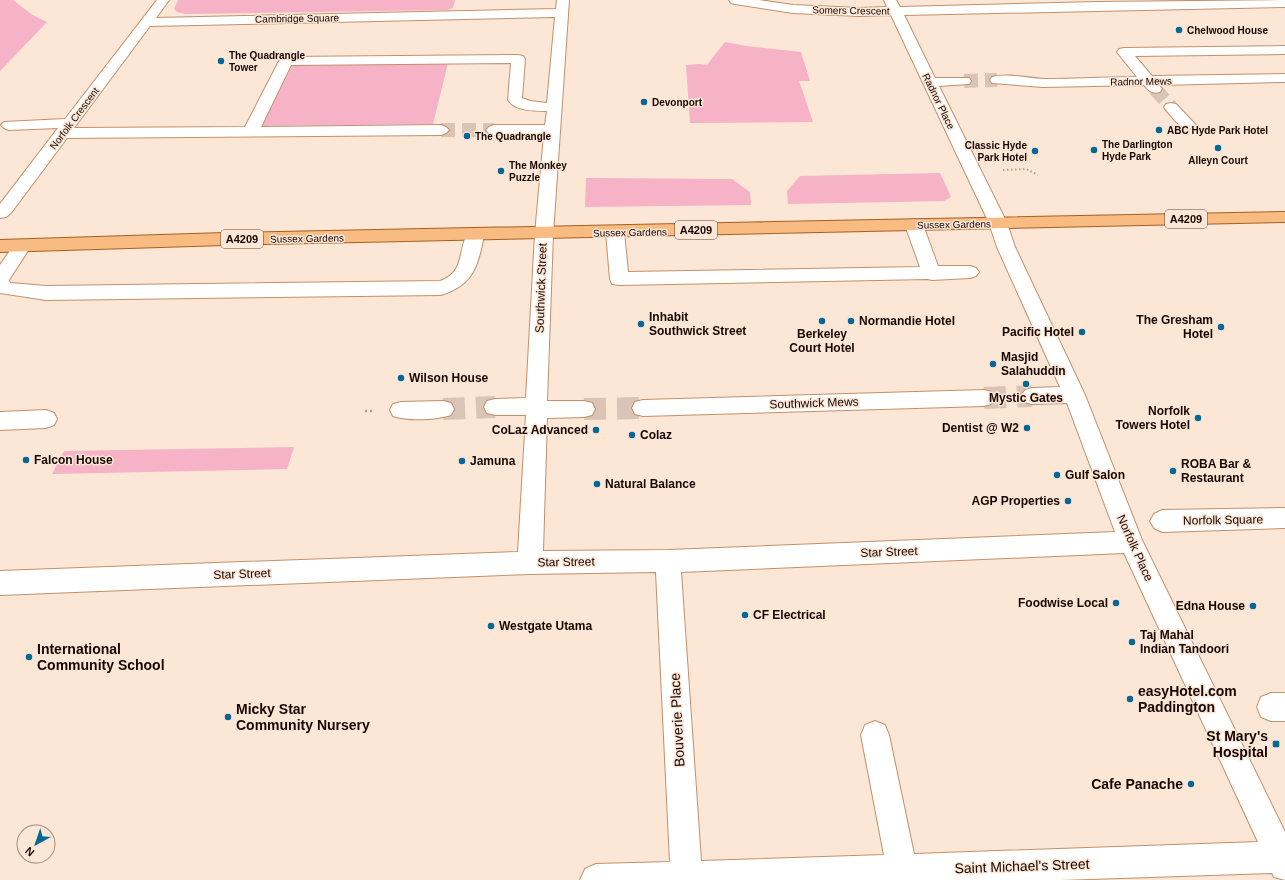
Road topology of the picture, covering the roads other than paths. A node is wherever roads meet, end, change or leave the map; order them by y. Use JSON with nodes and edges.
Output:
{"nodes":[{"id":1,"x":158,"y":0,"type":"edge"},
{"id":2,"x":163,"y":0,"type":"edge"},
{"id":3,"x":735,"y":0,"type":"edge"},
{"id":4,"x":1285,"y":3,"type":"edge"},
{"id":5,"x":892,"y":5,"type":"edge"},
{"id":6,"x":562,"y":6,"type":"edge"},
{"id":7,"x":146,"y":22,"type":"junction"},
{"id":8,"x":1285,"y":50,"type":"edge"},
{"id":9,"x":1285,"y":78,"type":"edge"},
{"id":10,"x":998,"y":80,"type":"tunnel mouth"},
{"id":11,"x":964,"y":81,"type":"tunnel mouth"},
{"id":12,"x":930,"y":82,"type":"junction"},
{"id":13,"x":1151,"y":85,"type":"junction"},
{"id":14,"x":554,"y":107,"type":"junction"},
{"id":15,"x":1171,"y":107,"type":"tunnel mouth"},
{"id":16,"x":9,"y":125,"type":"dead end"},
{"id":17,"x":1188,"y":125,"type":"dead end"},
{"id":18,"x":66,"y":128,"type":"junction"},
{"id":19,"x":442,"y":130,"type":"tunnel mouth"},
{"id":20,"x":494,"y":130,"type":"tunnel mouth"},
{"id":21,"x":552,"y":130,"type":"junction"},
{"id":22,"x":252,"y":131,"type":"junction"},
{"id":23,"x":0,"y":212,"type":"edge"},
{"id":24,"x":1285,"y":217,"type":"edge"},
{"id":25,"x":998,"y":223,"type":"junction"},
{"id":26,"x":914,"y":225,"type":"junction"},
{"id":27,"x":615,"y":232,"type":"junction"},
{"id":28,"x":475,"y":234,"type":"junction"},
{"id":29,"x":544,"y":234,"type":"junction"},
{"id":30,"x":0,"y":246,"type":"edge"},
{"id":31,"x":22,"y":246,"type":"junction"},
{"id":32,"x":970,"y":272,"type":"dead end"},
{"id":33,"x":932,"y":274,"type":"junction"},
{"id":34,"x":0,"y":280,"type":"edge"},
{"id":35,"x":1074,"y":395,"type":"junction"},
{"id":36,"x":1032,"y":396,"type":"tunnel mouth"},
{"id":37,"x":984,"y":398,"type":"tunnel mouth"},
{"id":38,"x":495,"y":407,"type":"tunnel mouth"},
{"id":39,"x":536,"y":408,"type":"junction"},
{"id":40,"x":643,"y":408,"type":"tunnel mouth"},
{"id":41,"x":443,"y":409,"type":"tunnel mouth"},
{"id":42,"x":584,"y":409,"type":"tunnel mouth"},
{"id":43,"x":401,"y":410,"type":"dead end"},
{"id":44,"x":46,"y":420,"type":"dead end"},
{"id":45,"x":0,"y":421,"type":"edge"},
{"id":46,"x":1285,"y":518,"type":"edge"},
{"id":47,"x":1162,"y":521,"type":"dead end"},
{"id":48,"x":1131,"y":542,"type":"junction"},
{"id":49,"x":668,"y":561,"type":"junction"},
{"id":50,"x":530,"y":563,"type":"junction"},
{"id":51,"x":0,"y":583,"type":"edge"},
{"id":52,"x":875,"y":735,"type":"dead end"},
{"id":53,"x":1283,"y":862,"type":"edge"},
{"id":54,"x":902,"y":870,"type":"junction"},
{"id":55,"x":686,"y":878,"type":"edge"},
{"id":56,"x":596,"y":880,"type":"edge"}],
"edges":[{"from":1,"to":2,"type":"street"},
{"from":2,"to":7,"type":"street"},
{"from":3,"to":5,"type":"street","name":"Somers Crescent"},
{"from":4,"to":5,"type":"street","name":"Somers Crescent"},
{"from":5,"to":12,"type":"street","name":"Radnor Place"},
{"from":6,"to":7,"type":"street","name":"Cambridge Square"},
{"from":6,"to":14,"type":"street","name":"Southwick Street"},
{"from":7,"to":18,"type":"street","name":"Norfolk Crescent"},
{"from":8,"to":13,"type":"street"},
{"from":9,"to":13,"type":"street","name":"Radnor Mews"},
{"from":10,"to":13,"type":"street","name":"Radnor Mews"},
{"from":11,"to":12,"type":"street"},
{"from":12,"to":25,"type":"street","name":"Radnor Place"},
{"from":14,"to":21,"type":"street","name":"Southwick Street"},
{"from":14,"to":22,"type":"street"},
{"from":15,"to":17,"type":"street"},
{"from":16,"to":18,"type":"street"},
{"from":18,"to":22,"type":"street"},
{"from":18,"to":23,"type":"street","name":"Norfolk Crescent"},
{"from":19,"to":22,"type":"street"},
{"from":20,"to":21,"type":"street"},
{"from":21,"to":29,"type":"street","name":"Southwick Street"},
{"from":24,"to":25,"type":"main road","name":"Sussex Gardens","number":"A4209"},
{"from":25,"to":26,"type":"main road","name":"Sussex Gardens","number":"A4209"},
{"from":25,"to":35,"type":"street","name":"Norfolk Place"},
{"from":26,"to":27,"type":"main road","name":"Sussex Gardens","number":"A4209"},
{"from":26,"to":33,"type":"street"},
{"from":27,"to":29,"type":"main road","name":"Sussex Gardens","number":"A4209"},
{"from":27,"to":33,"type":"street"},
{"from":28,"to":29,"type":"main road","name":"Sussex Gardens","number":"A4209"},
{"from":28,"to":31,"type":"main road","name":"Sussex Gardens","number":"A4209"},
{"from":28,"to":34,"type":"street"},
{"from":29,"to":39,"type":"street","name":"Southwick Street"},
{"from":30,"to":31,"type":"main road","name":"Sussex Gardens","number":"A4209"},
{"from":31,"to":34,"type":"street"},
{"from":32,"to":33,"type":"street"},
{"from":35,"to":36,"type":"street"},
{"from":35,"to":48,"type":"street","name":"Norfolk Place"},
{"from":37,"to":40,"type":"street","name":"Southwick Mews"},
{"from":38,"to":39,"type":"street"},
{"from":39,"to":42,"type":"street"},
{"from":39,"to":50,"type":"street","name":"Southwick Street"},
{"from":41,"to":43,"type":"street"},
{"from":44,"to":45,"type":"street"},
{"from":46,"to":47,"type":"street","name":"Norfolk Square"},
{"from":48,"to":49,"type":"street","name":"Star Street"},
{"from":48,"to":53,"type":"street","name":"Norfolk Place"},
{"from":49,"to":50,"type":"street","name":"Star Street"},
{"from":49,"to":55,"type":"street","name":"Bouverie Place"},
{"from":50,"to":51,"type":"street","name":"Star Street"},
{"from":52,"to":54,"type":"street"},
{"from":53,"to":54,"type":"street","name":"Saint Michael's Street"},
{"from":54,"to":55,"type":"street","name":"Saint Michael's Street"},
{"from":55,"to":56,"type":"street","name":"Saint Michael's Street"}]}
